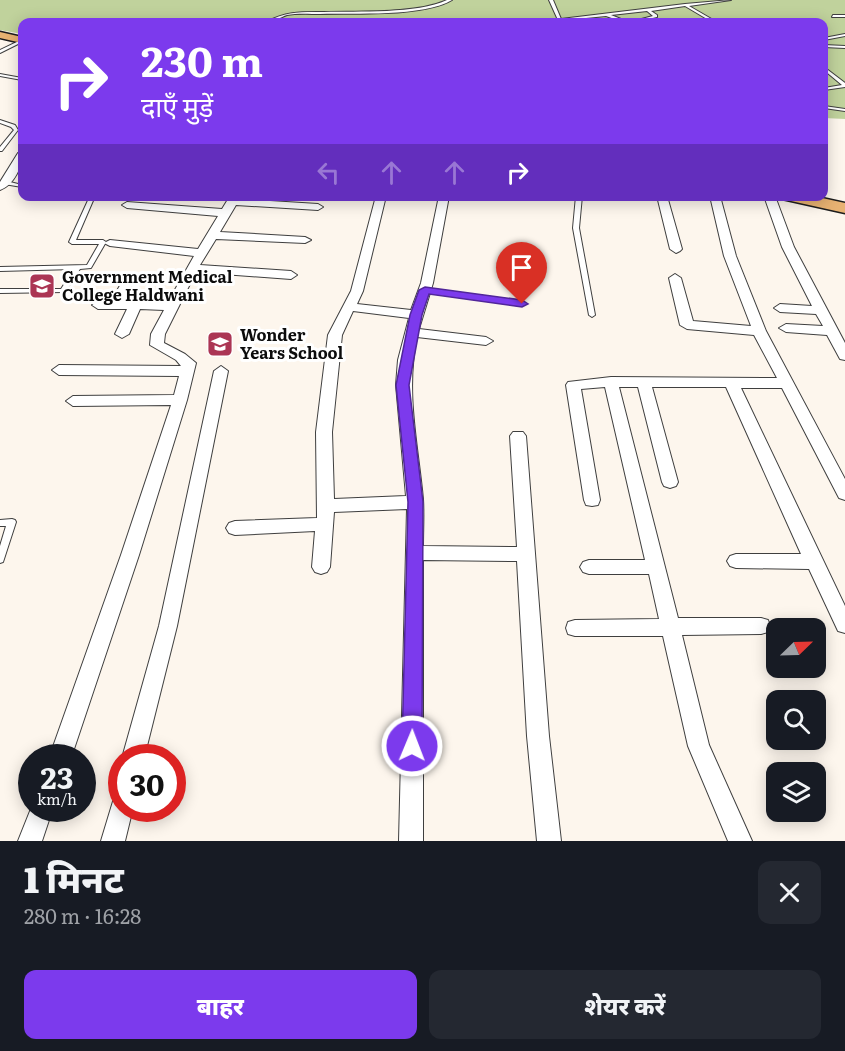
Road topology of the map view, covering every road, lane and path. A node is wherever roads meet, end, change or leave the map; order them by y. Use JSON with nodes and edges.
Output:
{"nodes":[{"id":1,"x":450,"y":0,"type":"edge"},
{"id":2,"x":551,"y":0,"type":"edge"},
{"id":3,"x":689,"y":0,"type":"edge"},
{"id":4,"x":729,"y":0,"type":"edge"},
{"id":5,"x":388,"y":5,"type":"dead end"},
{"id":6,"x":685,"y":5,"type":"junction"},
{"id":7,"x":649,"y":7,"type":"junction"},
{"id":8,"x":389,"y":10,"type":"junction"},
{"id":9,"x":601,"y":11,"type":"junction"},
{"id":10,"x":582,"y":13,"type":"dead end"},
{"id":11,"x":607,"y":15,"type":"junction"},
{"id":12,"x":833,"y":16,"type":"dead end"},
{"id":13,"x":845,"y":16,"type":"edge"},
{"id":14,"x":275,"y":18,"type":"edge"},
{"id":15,"x":559,"y":18,"type":"edge"},
{"id":16,"x":579,"y":18,"type":"edge"},
{"id":17,"x":615,"y":18,"type":"edge"},
{"id":18,"x":650,"y":18,"type":"edge"},
{"id":19,"x":707,"y":18,"type":"edge"},
{"id":20,"x":0,"y":35,"type":"edge"},
{"id":21,"x":845,"y":35,"type":"edge"},
{"id":22,"x":828,"y":38,"type":"edge"},
{"id":23,"x":18,"y":39,"type":"edge"},
{"id":24,"x":18,"y":42,"type":"edge"},
{"id":25,"x":828,"y":46,"type":"edge"},
{"id":26,"x":845,"y":47,"type":"edge"},
{"id":27,"x":0,"y":52,"type":"edge"},
{"id":28,"x":828,"y":71,"type":"edge"},
{"id":29,"x":0,"y":75,"type":"edge"},
{"id":30,"x":18,"y":78,"type":"edge"},
{"id":31,"x":845,"y":86,"type":"edge"},
{"id":32,"x":828,"y":88,"type":"edge"},
{"id":33,"x":828,"y":108,"type":"edge"},
{"id":34,"x":845,"y":110,"type":"edge"},
{"id":35,"x":0,"y":121,"type":"edge"},
{"id":36,"x":0,"y":150,"type":"edge"},
{"id":37,"x":18,"y":161,"type":"edge"},
{"id":38,"x":3,"y":185,"type":"edge"},
{"id":39,"x":18,"y":186,"type":"edge"},
{"id":40,"x":91,"y":201,"type":"edge"},
{"id":41,"x":380,"y":201,"type":"edge"},
{"id":42,"x":443,"y":201,"type":"edge"},
{"id":43,"x":579,"y":201,"type":"edge"},
{"id":44,"x":663,"y":201,"type":"edge"},
{"id":45,"x":716,"y":201,"type":"edge"},
{"id":46,"x":772,"y":201,"type":"edge"},
{"id":47,"x":820,"y":201,"type":"edge"},
{"id":48,"x":231,"y":204,"type":"edge"},
{"id":49,"x":127,"y":205,"type":"dead end"},
{"id":50,"x":318,"y":207,"type":"dead end"},
{"id":51,"x":843,"y":210,"type":"edge"},
{"id":52,"x":211,"y":236,"type":"junction"},
{"id":53,"x":305,"y":240,"type":"dead end"},
{"id":54,"x":110,"y":243,"type":"dead end"},
{"id":55,"x":676,"y":249,"type":"dead end"},
{"id":56,"x":201,"y":253,"type":"junction"},
{"id":57,"x":77,"y":268,"type":"junction"},
{"id":58,"x":192,"y":268,"type":"junction"},
{"id":59,"x":0,"y":269,"type":"edge"},
{"id":60,"x":291,"y":275,"type":"dead end"},
{"id":61,"x":675,"y":278,"type":"dead end"},
{"id":62,"x":126,"y":285,"type":"dead end"},
{"id":63,"x":425,"y":290,"type":"junction"},
{"id":64,"x":0,"y":291,"type":"edge"},
{"id":65,"x":522,"y":304,"type":"dead end"},
{"id":66,"x":98,"y":305,"type":"dead end"},
{"id":67,"x":116,"y":305,"type":"junction"},
{"id":68,"x":135,"y":306,"type":"junction"},
{"id":69,"x":172,"y":306,"type":"junction"},
{"id":70,"x":349,"y":308,"type":"junction"},
{"id":71,"x":780,"y":308,"type":"dead end"},
{"id":72,"x":819,"y":310,"type":"junction"},
{"id":73,"x":592,"y":315,"type":"dead end"},
{"id":74,"x":414,"y":323,"type":"junction"},
{"id":75,"x":786,"y":328,"type":"dead end"},
{"id":76,"x":830,"y":330,"type":"junction"},
{"id":77,"x":759,"y":331,"type":"junction"},
{"id":78,"x":122,"y":334,"type":"dead end"},
{"id":79,"x":486,"y":341,"type":"dead end"},
{"id":80,"x":845,"y":356,"type":"edge"},
{"id":81,"x":59,"y":370,"type":"dead end"},
{"id":82,"x":187,"y":371,"type":"junction"},
{"id":83,"x":222,"y":371,"type":"dead end"},
{"id":84,"x":611,"y":382,"type":"junction"},
{"id":85,"x":644,"y":382,"type":"junction"},
{"id":86,"x":731,"y":382,"type":"junction"},
{"id":87,"x":788,"y":383,"type":"junction"},
{"id":88,"x":180,"y":400,"type":"junction"},
{"id":89,"x":73,"y":401,"type":"dead end"},
{"id":90,"x":518,"y":436,"type":"dead end"},
{"id":91,"x":670,"y":482,"type":"dead end"},
{"id":92,"x":845,"y":494,"type":"edge"},
{"id":93,"x":592,"y":500,"type":"dead end"},
{"id":94,"x":415,"y":502,"type":"junction"},
{"id":95,"x":326,"y":506,"type":"junction"},
{"id":96,"x":0,"y":523,"type":"edge"},
{"id":97,"x":324,"y":524,"type":"junction"},
{"id":98,"x":235,"y":528,"type":"dead end"},
{"id":99,"x":414,"y":553,"type":"junction"},
{"id":100,"x":526,"y":554,"type":"junction"},
{"id":101,"x":0,"y":559,"type":"edge"},
{"id":102,"x":736,"y":561,"type":"dead end"},
{"id":103,"x":814,"y":562,"type":"junction"},
{"id":104,"x":321,"y":567,"type":"dead end"},
{"id":105,"x":589,"y":567,"type":"dead end"},
{"id":106,"x":655,"y":567,"type":"junction"},
{"id":107,"x":845,"y":625,"type":"edge"},
{"id":108,"x":670,"y":626,"type":"junction"},
{"id":109,"x":761,"y":626,"type":"dead end"},
{"id":110,"x":575,"y":628,"type":"dead end"},
{"id":111,"x":65,"y":744,"type":"edge"},
{"id":112,"x":138,"y":744,"type":"edge"},
{"id":113,"x":37,"y":822,"type":"edge"},
{"id":114,"x":118,"y":822,"type":"edge"},
{"id":115,"x":30,"y":841,"type":"edge"},
{"id":116,"x":113,"y":841,"type":"edge"},
{"id":117,"x":411,"y":841,"type":"edge"},
{"id":118,"x":549,"y":841,"type":"edge"},
{"id":119,"x":740,"y":841,"type":"edge"}],
"edges":[{"from":1,"to":8,"type":"lane"},
{"from":2,"to":15,"type":"lane"},
{"from":3,"to":7,"type":"lane"},
{"from":4,"to":6,"type":"lane"},
{"from":5,"to":8,"type":"lane"},
{"from":6,"to":7,"type":"lane"},
{"from":6,"to":19,"type":"lane"},
{"from":7,"to":9,"type":"lane"},
{"from":7,"to":11,"type":"lane"},
{"from":7,"to":18,"type":"lane"},
{"from":8,"to":14,"type":"lane"},
{"from":9,"to":10,"type":"lane"},
{"from":9,"to":11,"type":"lane"},
{"from":11,"to":16,"type":"lane"},
{"from":11,"to":17,"type":"lane"},
{"from":12,"to":13,"type":"lane"},
{"from":20,"to":23,"type":"main road"},
{"from":21,"to":22,"type":"lane"},
{"from":24,"to":27,"type":"lane"},
{"from":25,"to":26,"type":"lane"},
{"from":28,"to":31,"type":"lane"},
{"from":29,"to":30,"type":"lane"},
{"from":31,"to":32,"type":"lane"},
{"from":33,"to":34,"type":"lane"},
{"from":35,"to":36,"type":"lane"},
{"from":37,"to":38,"type":"street"},
{"from":38,"to":39,"type":"lane"},
{"from":40,"to":57,"type":"lane"},
{"from":41,"to":70,"type":"street"},
{"from":42,"to":63,"type":"street"},
{"from":43,"to":73,"type":"lane"},
{"from":44,"to":55,"type":"street"},
{"from":45,"to":77,"type":"street"},
{"from":46,"to":72,"type":"street"},
{"from":47,"to":51,"type":"main road"},
{"from":48,"to":49,"type":"street"},
{"from":48,"to":50,"type":"street"},
{"from":48,"to":52,"type":"street"},
{"from":52,"to":53,"type":"street"},
{"from":52,"to":56,"type":"street"},
{"from":54,"to":56,"type":"street"},
{"from":56,"to":58,"type":"street"},
{"from":57,"to":59,"type":"lane"},
{"from":57,"to":64,"type":"lane"},
{"from":58,"to":60,"type":"street"},
{"from":58,"to":69,"type":"street"},
{"from":61,"to":77,"type":"street"},
{"from":62,"to":67,"type":"street"},
{"from":63,"to":65,"type":"lane"},
{"from":63,"to":74,"type":"street"},
{"from":66,"to":67,"type":"street"},
{"from":67,"to":68,"type":"street"},
{"from":68,"to":69,"type":"street"},
{"from":68,"to":78,"type":"street"},
{"from":69,"to":82,"type":"street"},
{"from":70,"to":74,"type":"street"},
{"from":70,"to":95,"type":"street"},
{"from":71,"to":72,"type":"street"},
{"from":72,"to":76,"type":"street"},
{"from":74,"to":79,"type":"street"},
{"from":74,"to":94,"type":"street"},
{"from":75,"to":76,"type":"street"},
{"from":76,"to":80,"type":"street"},
{"from":77,"to":87,"type":"street"},
{"from":81,"to":82,"type":"street"},
{"from":82,"to":88,"type":"street"},
{"from":83,"to":112,"type":"street"},
{"from":84,"to":85,"type":"street"},
{"from":84,"to":93,"type":"street"},
{"from":84,"to":106,"type":"street"},
{"from":85,"to":86,"type":"street"},
{"from":85,"to":91,"type":"street"},
{"from":86,"to":87,"type":"street"},
{"from":86,"to":103,"type":"street"},
{"from":87,"to":92,"type":"street"},
{"from":88,"to":89,"type":"street"},
{"from":88,"to":111,"type":"street"},
{"from":90,"to":100,"type":"street"},
{"from":94,"to":95,"type":"street"},
{"from":94,"to":99,"type":"street"},
{"from":95,"to":97,"type":"street"},
{"from":96,"to":101,"type":"lane"},
{"from":97,"to":98,"type":"street"},
{"from":97,"to":104,"type":"street"},
{"from":99,"to":100,"type":"street"},
{"from":99,"to":117,"type":"street"},
{"from":100,"to":118,"type":"street"},
{"from":102,"to":103,"type":"street"},
{"from":103,"to":107,"type":"street"},
{"from":105,"to":106,"type":"street"},
{"from":106,"to":108,"type":"street"},
{"from":108,"to":109,"type":"street"},
{"from":108,"to":110,"type":"street"},
{"from":108,"to":119,"type":"street"},
{"from":113,"to":115,"type":"street"},
{"from":114,"to":116,"type":"street"}]}
